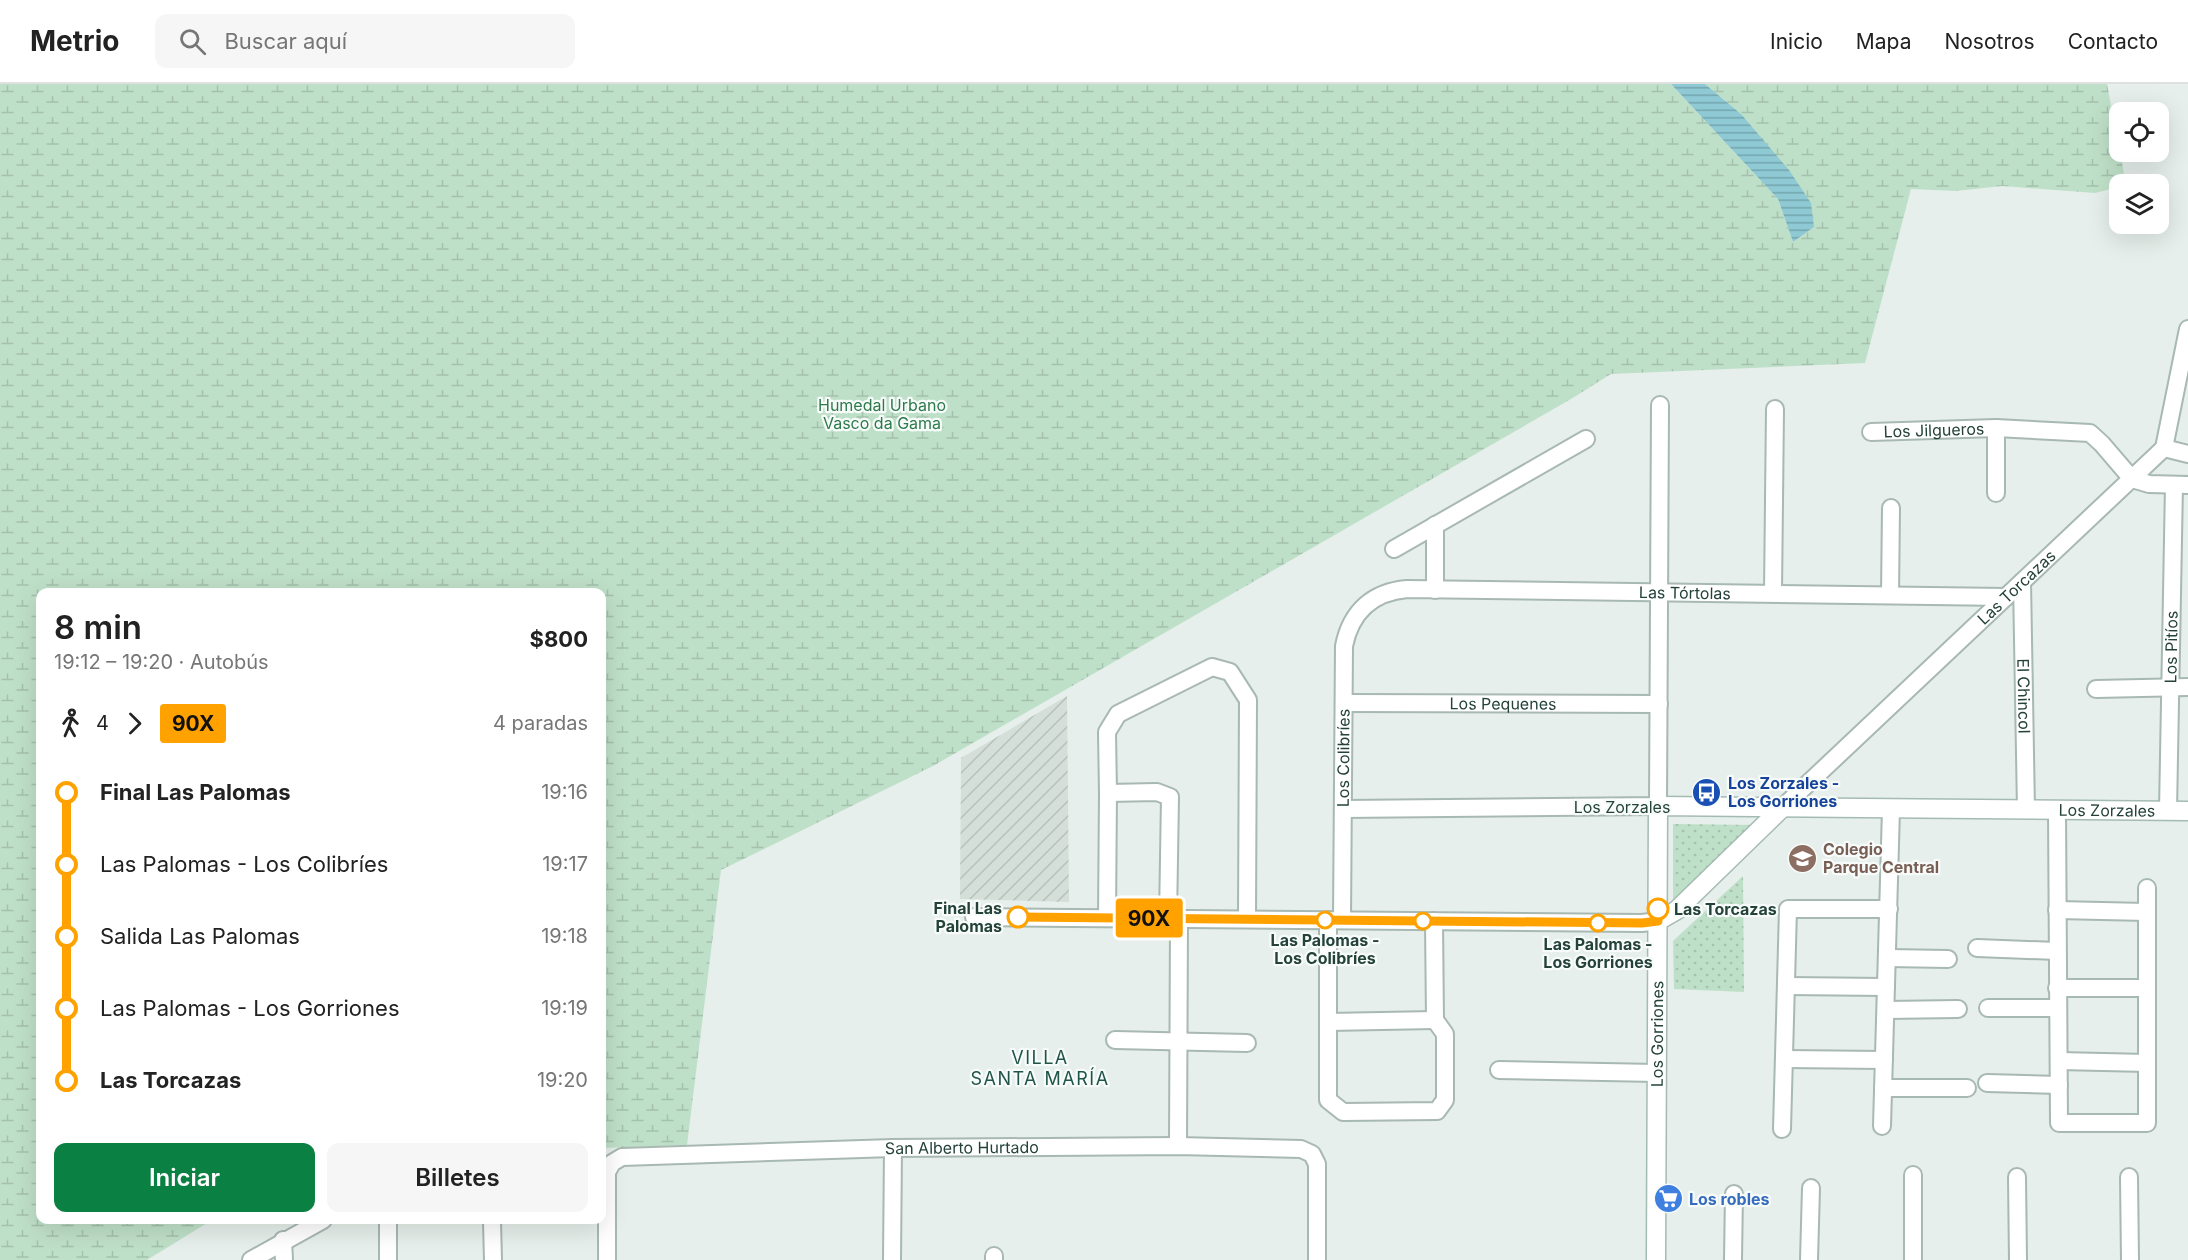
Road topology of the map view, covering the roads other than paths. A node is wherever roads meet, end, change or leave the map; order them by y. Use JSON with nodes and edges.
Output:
{"nodes":[{"id":1,"x":2188,"y":329,"type":"edge"},
{"id":2,"x":1660,"y":405,"type":"dead end"},
{"id":3,"x":1775,"y":410,"type":"dead end"},
{"id":4,"x":1996,"y":428,"type":"junction"},
{"id":5,"x":1870,"y":432,"type":"dead end"},
{"id":6,"x":1586,"y":440,"type":"dead end"},
{"id":7,"x":2164,"y":448,"type":"junction"},
{"id":8,"x":2188,"y":454,"type":"edge"},
{"id":9,"x":2132,"y":479,"type":"junction"},
{"id":10,"x":2181,"y":484,"type":"edge"},
{"id":11,"x":1996,"y":493,"type":"dead end"},
{"id":12,"x":1891,"y":508,"type":"dead end"},
{"id":13,"x":1435,"y":525,"type":"junction"},
{"id":14,"x":1394,"y":549,"type":"dead end"},
{"id":15,"x":2022,"y":582,"type":"junction"},
{"id":16,"x":1435,"y":590,"type":"junction"},
{"id":17,"x":1660,"y":592,"type":"junction"},
{"id":18,"x":1773,"y":593,"type":"junction"},
{"id":19,"x":1890,"y":595,"type":"junction"},
{"id":20,"x":2006,"y":597,"type":"junction"},
{"id":21,"x":1367,"y":603,"type":"joint"},
{"id":22,"x":2170,"y":687,"type":"junction"},
{"id":23,"x":2188,"y":687,"type":"edge"},
{"id":24,"x":2096,"y":689,"type":"dead end"},
{"id":25,"x":1345,"y":703,"type":"junction"},
{"id":26,"x":1659,"y":704,"type":"junction"},
{"id":27,"x":1108,"y":793,"type":"junction"},
{"id":28,"x":1658,"y":806,"type":"junction"},
{"id":29,"x":1782,"y":808,"type":"junction"},
{"id":30,"x":1343,"y":809,"type":"junction"},
{"id":31,"x":1891,"y":809,"type":"junction"},
{"id":32,"x":2026,"y":810,"type":"junction"},
{"id":33,"x":2057,"y":810,"type":"junction"},
{"id":34,"x":2168,"y":811,"type":"junction"},
{"id":35,"x":2188,"y":811,"type":"edge"},
{"id":36,"x":2147,"y":888,"type":"dead end"},
{"id":37,"x":1889,"y":909,"type":"junction"},
{"id":38,"x":2057,"y":910,"type":"junction"},
{"id":39,"x":2147,"y":912,"type":"junction"},
{"id":40,"x":974,"y":917,"type":"dead end"},
{"id":41,"x":1107,"y":918,"type":"junction"},
{"id":42,"x":1174,"y":919,"type":"junction"},
{"id":43,"x":1247,"y":919,"type":"junction"},
{"id":44,"x":1335,"y":920,"type":"junction"},
{"id":45,"x":1434,"y":921,"type":"junction"},
{"id":46,"x":1658,"y":921,"type":"junction"},
{"id":47,"x":1977,"y":948,"type":"dead end"},
{"id":48,"x":2057,"y":951,"type":"junction"},
{"id":49,"x":1888,"y":958,"type":"junction"},
{"id":50,"x":1948,"y":959,"type":"dead end"},
{"id":51,"x":1786,"y":986,"type":"junction"},
{"id":52,"x":1887,"y":987,"type":"junction"},
{"id":53,"x":2057,"y":988,"type":"junction"},
{"id":54,"x":2146,"y":988,"type":"junction"},
{"id":55,"x":1988,"y":1008,"type":"dead end"},
{"id":56,"x":2058,"y":1008,"type":"junction"},
{"id":57,"x":1958,"y":1009,"type":"dead end"},
{"id":58,"x":1886,"y":1010,"type":"junction"},
{"id":59,"x":1435,"y":1020,"type":"junction"},
{"id":60,"x":1328,"y":1022,"type":"junction"},
{"id":61,"x":1115,"y":1040,"type":"dead end"},
{"id":62,"x":1178,"y":1041,"type":"junction"},
{"id":63,"x":1247,"y":1043,"type":"dead end"},
{"id":64,"x":1784,"y":1059,"type":"junction"},
{"id":65,"x":1884,"y":1060,"type":"junction"},
{"id":66,"x":2059,"y":1061,"type":"junction"},
{"id":67,"x":2147,"y":1063,"type":"junction"},
{"id":68,"x":1499,"y":1070,"type":"dead end"},
{"id":69,"x":1657,"y":1073,"type":"junction"},
{"id":70,"x":1987,"y":1083,"type":"dead end"},
{"id":71,"x":2060,"y":1085,"type":"junction"},
{"id":72,"x":1883,"y":1088,"type":"junction"},
{"id":73,"x":1967,"y":1088,"type":"dead end"},
{"id":74,"x":1882,"y":1126,"type":"dead end"},
{"id":75,"x":1782,"y":1128,"type":"dead end"},
{"id":76,"x":1178,"y":1146,"type":"junction"},
{"id":77,"x":893,"y":1148,"type":"junction"},
{"id":78,"x":1913,"y":1174,"type":"dead end"},
{"id":79,"x":2017,"y":1177,"type":"dead end"},
{"id":80,"x":2129,"y":1178,"type":"dead end"},
{"id":81,"x":1811,"y":1188,"type":"dead end"},
{"id":82,"x":1734,"y":1194,"type":"dead end"},
{"id":83,"x":314,"y":1224,"type":"edge"},
{"id":84,"x":388,"y":1224,"type":"edge"},
{"id":85,"x":492,"y":1224,"type":"edge"},
{"id":86,"x":284,"y":1240,"type":"junction"},
{"id":87,"x":251,"y":1260,"type":"edge"},
{"id":88,"x":284,"y":1260,"type":"edge"},
{"id":89,"x":388,"y":1260,"type":"edge"},
{"id":90,"x":493,"y":1260,"type":"edge"},
{"id":91,"x":607,"y":1260,"type":"edge"},
{"id":92,"x":892,"y":1260,"type":"edge"},
{"id":93,"x":1317,"y":1260,"type":"edge"},
{"id":94,"x":1656,"y":1260,"type":"edge"},
{"id":95,"x":1733,"y":1260,"type":"edge"},
{"id":96,"x":1809,"y":1260,"type":"edge"},
{"id":97,"x":1913,"y":1260,"type":"edge"},
{"id":98,"x":2018,"y":1260,"type":"edge"},
{"id":99,"x":2130,"y":1260,"type":"edge"}],
"edges":[{"from":1,"to":7,"type":"street"},
{"from":2,"to":17,"type":"street","name":"Los Gorriones"},
{"from":3,"to":18,"type":"street"},
{"from":4,"to":5,"type":"street","name":"Los Jilgueros"},
{"from":4,"to":9,"type":"street","name":"Los Jilgueros"},
{"from":4,"to":11,"type":"street","name":"Los Jilgueros"},
{"from":6,"to":13,"type":"street"},
{"from":7,"to":8,"type":"street"},
{"from":7,"to":9,"type":"street","name":"Las Torcazas"},
{"from":9,"to":10,"type":"street"},
{"from":9,"to":15,"type":"street","name":"Las Torcazas"},
{"from":10,"to":22,"type":"street","name":"Los Pitíos"},
{"from":12,"to":19,"type":"street"},
{"from":13,"to":14,"type":"street"},
{"from":13,"to":16,"type":"street"},
{"from":15,"to":20,"type":"street","name":"Las Torcazas"},
{"from":15,"to":32,"type":"street","name":"El Chincol"},
{"from":16,"to":17,"type":"street","name":"Las Tórtolas"},
{"from":16,"to":21,"type":"street","name":"Las Tórtolas"},
{"from":17,"to":18,"type":"street","name":"Las Tórtolas"},
{"from":17,"to":26,"type":"street","name":"Los Gorriones"},
{"from":18,"to":19,"type":"street","name":"Las Tórtolas"},
{"from":19,"to":20,"type":"street","name":"Las Tórtolas"},
{"from":20,"to":29,"type":"street","name":"Las Torcazas"},
{"from":21,"to":25,"type":"street","name":"Los Colibríes"},
{"from":22,"to":23,"type":"street"},
{"from":22,"to":24,"type":"street"},
{"from":22,"to":34,"type":"street","name":"Los Pitíos"},
{"from":25,"to":26,"type":"street","name":"Los Pequenes"},
{"from":25,"to":30,"type":"street","name":"Los Colibríes"},
{"from":26,"to":28,"type":"street","name":"Los Gorriones"},
{"from":27,"to":41,"type":"street"},
{"from":27,"to":42,"type":"street"},
{"from":27,"to":43,"type":"street"},
{"from":28,"to":29,"type":"street","name":"Los Zorzales"},
{"from":28,"to":30,"type":"street","name":"Los Zorzales"},
{"from":28,"to":46,"type":"street","name":"Los Gorriones"},
{"from":29,"to":31,"type":"street","name":"Los Zorzales"},
{"from":29,"to":46,"type":"street","name":"Las Torcazas"},
{"from":30,"to":44,"type":"street","name":"Los Colibríes"},
{"from":31,"to":32,"type":"street","name":"Los Zorzales"},
{"from":31,"to":37,"type":"street"},
{"from":32,"to":33,"type":"street","name":"Los Zorzales"},
{"from":33,"to":34,"type":"street","name":"Los Zorzales"},
{"from":33,"to":38,"type":"street"},
{"from":34,"to":35,"type":"street","name":"Los Zorzales"},
{"from":36,"to":39,"type":"street"},
{"from":37,"to":49,"type":"street"},
{"from":37,"to":51,"type":"street"},
{"from":38,"to":39,"type":"street"},
{"from":38,"to":48,"type":"street"},
{"from":39,"to":54,"type":"street"},
{"from":40,"to":41,"type":"street"},
{"from":41,"to":42,"type":"street"},
{"from":42,"to":43,"type":"street"},
{"from":42,"to":62,"type":"street"},
{"from":43,"to":44,"type":"street"},
{"from":44,"to":45,"type":"street"},
{"from":44,"to":60,"type":"street","name":"Los Colibríes"},
{"from":45,"to":46,"type":"street"},
{"from":45,"to":59,"type":"street"},
{"from":46,"to":69,"type":"street","name":"Los Gorriones"},
{"from":47,"to":48,"type":"street"},
{"from":48,"to":53,"type":"street"},
{"from":49,"to":50,"type":"street"},
{"from":49,"to":52,"type":"street"},
{"from":51,"to":52,"type":"street"},
{"from":51,"to":64,"type":"street"},
{"from":52,"to":58,"type":"street"},
{"from":53,"to":54,"type":"street"},
{"from":53,"to":56,"type":"street"},
{"from":54,"to":67,"type":"street"},
{"from":55,"to":56,"type":"street"},
{"from":56,"to":66,"type":"street"},
{"from":57,"to":58,"type":"street"},
{"from":58,"to":65,"type":"street"},
{"from":59,"to":60,"type":"street"},
{"from":59,"to":60,"type":"street","name":"Los Colibríes"},
{"from":61,"to":62,"type":"street"},
{"from":62,"to":63,"type":"street"},
{"from":62,"to":76,"type":"street"},
{"from":64,"to":65,"type":"street"},
{"from":64,"to":75,"type":"street"},
{"from":65,"to":72,"type":"street"},
{"from":66,"to":67,"type":"street"},
{"from":66,"to":71,"type":"street"},
{"from":67,"to":71,"type":"street"},
{"from":68,"to":69,"type":"street"},
{"from":69,"to":94,"type":"street","name":"Los Gorriones"},
{"from":70,"to":71,"type":"street"},
{"from":72,"to":73,"type":"street"},
{"from":72,"to":74,"type":"street"},
{"from":76,"to":77,"type":"street","name":"San Alberto Hurtado"},
{"from":76,"to":93,"type":"street","name":"San Alberto Hurtado"},
{"from":77,"to":91,"type":"street","name":"San Alberto Hurtado"},
{"from":77,"to":92,"type":"street"},
{"from":78,"to":97,"type":"street"},
{"from":79,"to":98,"type":"street"},
{"from":80,"to":99,"type":"street"},
{"from":81,"to":96,"type":"street"},
{"from":82,"to":95,"type":"street"},
{"from":83,"to":86,"type":"street"},
{"from":84,"to":89,"type":"street"},
{"from":85,"to":90,"type":"street"},
{"from":86,"to":87,"type":"street"},
{"from":86,"to":88,"type":"street"}]}
